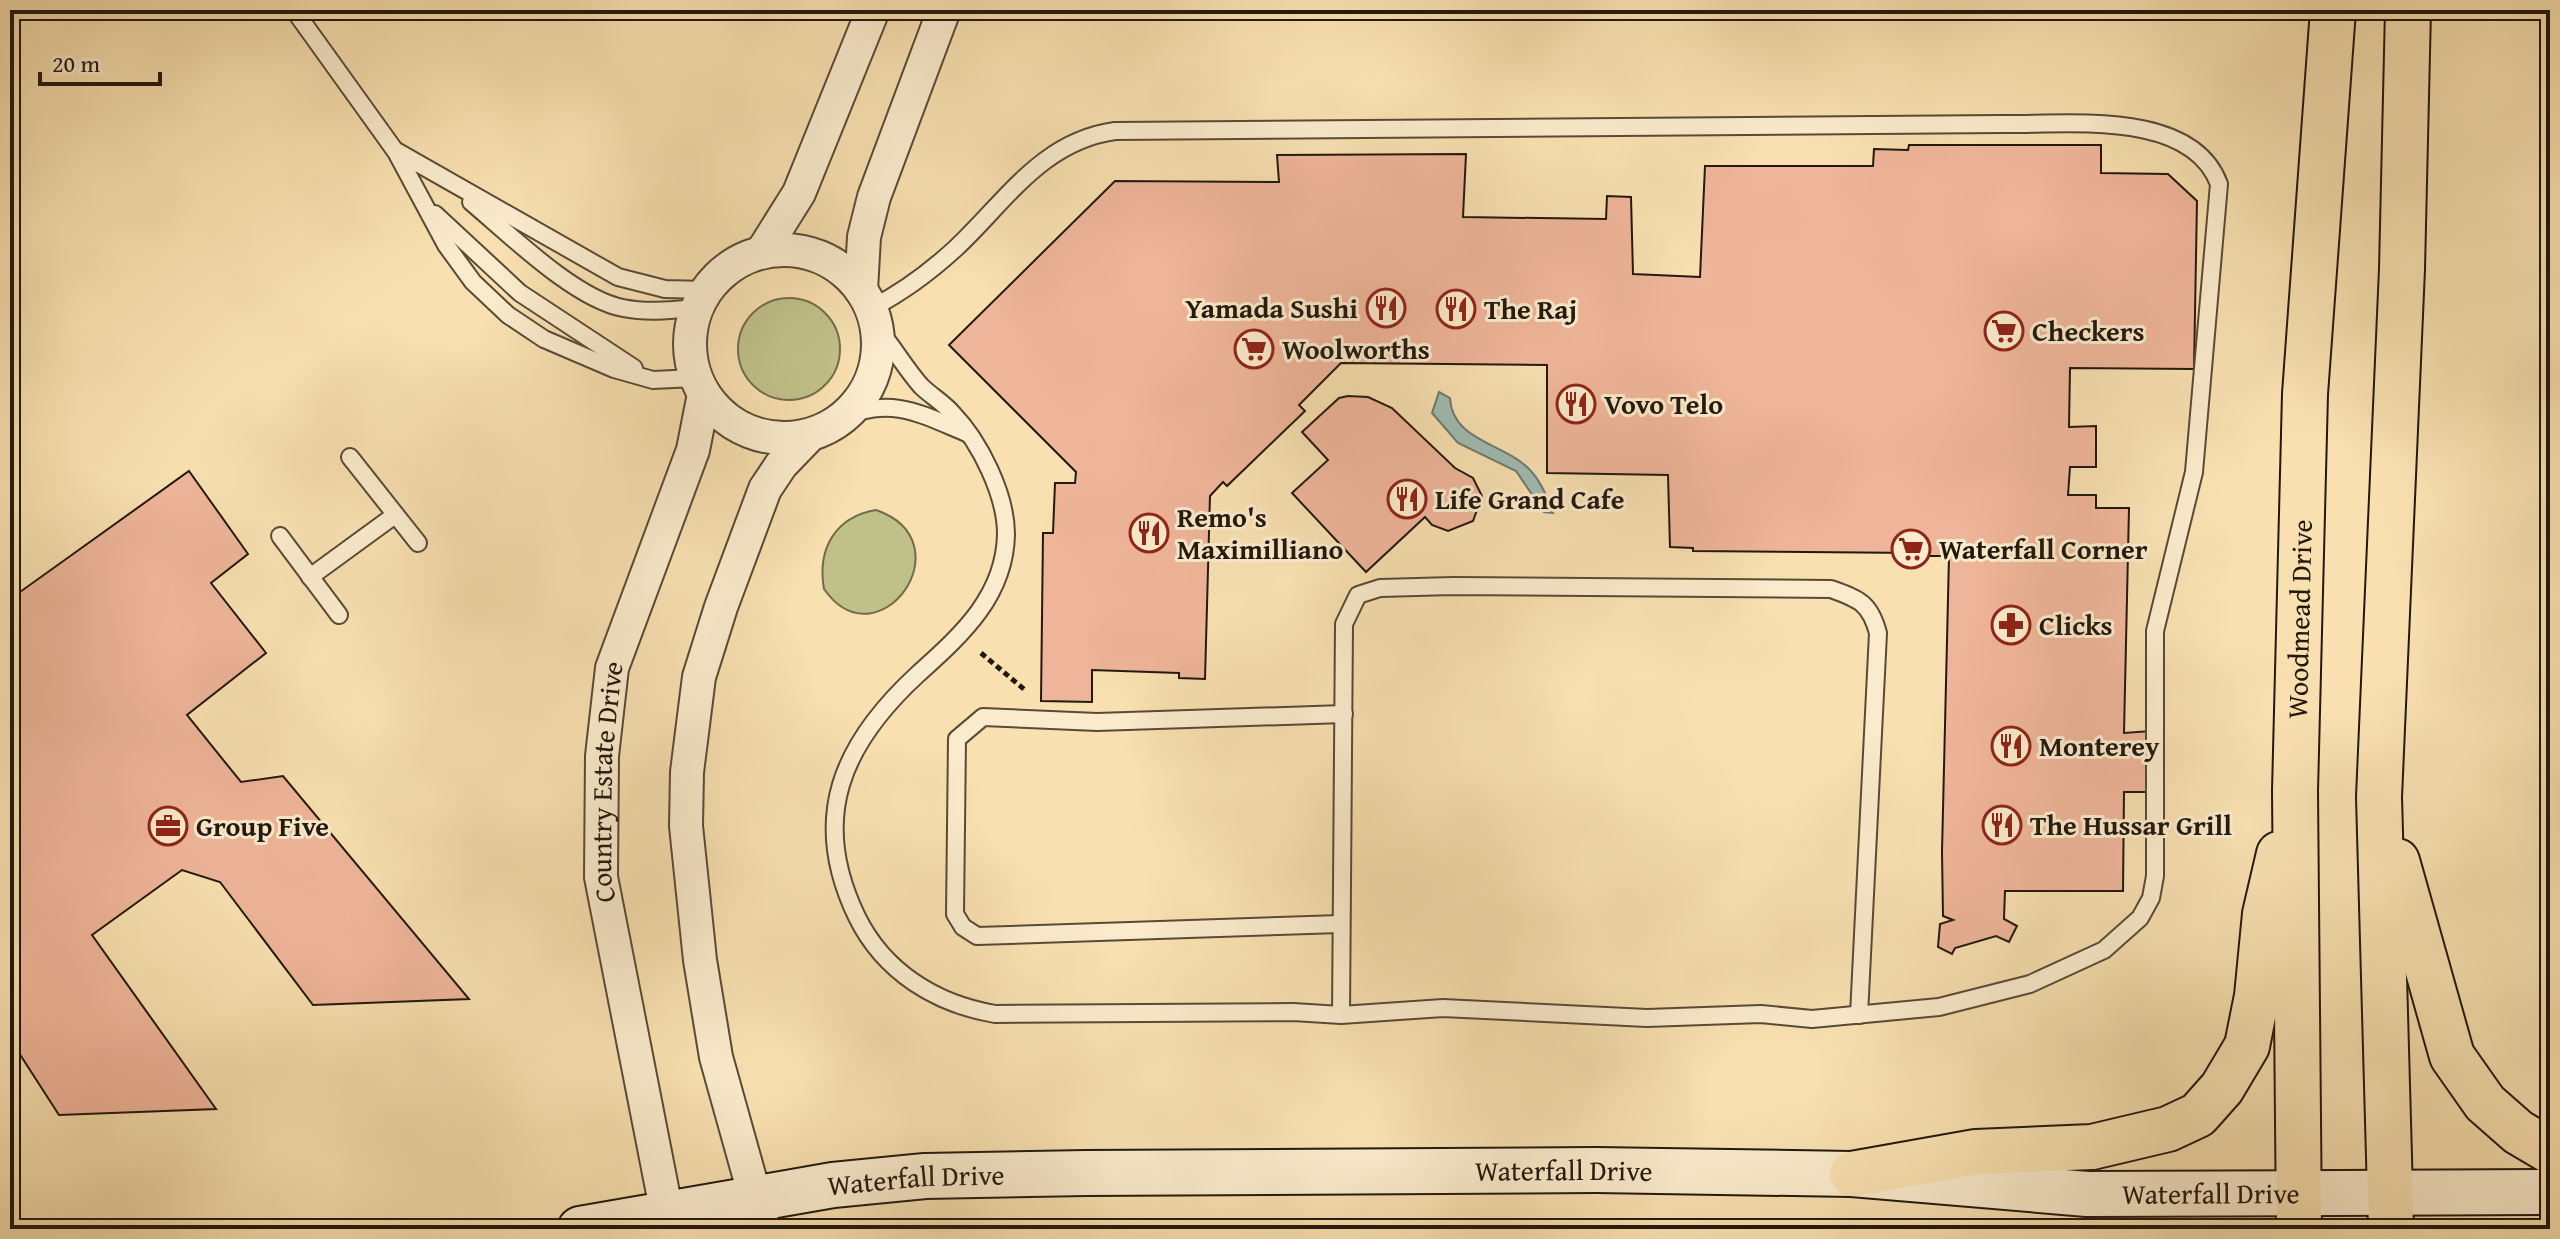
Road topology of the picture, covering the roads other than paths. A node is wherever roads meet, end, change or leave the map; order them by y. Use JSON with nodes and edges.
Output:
{"nodes":[{"id":1,"x":294,"y":10,"type":"edge"},
{"id":2,"x":873,"y":10,"type":"edge"},
{"id":3,"x":944,"y":10,"type":"edge"},
{"id":4,"x":2333,"y":10,"type":"edge"},
{"id":5,"x":2408,"y":10,"type":"edge"},
{"id":6,"x":396,"y":152,"type":"junction"},
{"id":7,"x":439,"y":176,"type":"junction"},
{"id":8,"x":422,"y":201,"type":"junction"},
{"id":9,"x":762,"y":252,"type":"junction"},
{"id":10,"x":702,"y":299,"type":"junction"},
{"id":11,"x":870,"y":309,"type":"junction"},
{"id":12,"x":653,"y":380,"type":"junction"},
{"id":13,"x":699,"y":386,"type":"junction"},
{"id":14,"x":843,"y":418,"type":"junction"},
{"id":15,"x":971,"y":434,"type":"junction"},
{"id":16,"x":810,"y":435,"type":"junction"},
{"id":17,"x":350,"y":457,"type":"dead end"},
{"id":18,"x":395,"y":515,"type":"junction"},
{"id":19,"x":280,"y":536,"type":"dead end"},
{"id":20,"x":418,"y":543,"type":"dead end"},
{"id":21,"x":310,"y":577,"type":"junction"},
{"id":22,"x":339,"y":615,"type":"dead end"},
{"id":23,"x":1344,"y":714,"type":"junction"},
{"id":24,"x":2295,"y":791,"type":"junction"},
{"id":25,"x":2379,"y":797,"type":"junction"},
{"id":26,"x":1340,"y":924,"type":"junction"},
{"id":27,"x":1341,"y":1015,"type":"junction"},
{"id":28,"x":1859,"y":1015,"type":"junction"},
{"id":29,"x":2550,"y":1151,"type":"edge"},
{"id":30,"x":1852,"y":1174,"type":"junction"},
{"id":31,"x":2550,"y":1192,"type":"edge"},
{"id":32,"x":2300,"y":1210,"type":"edge"},
{"id":33,"x":2390,"y":1210,"type":"edge"},
{"id":34,"x":760,"y":1214,"type":"edge"},
{"id":35,"x":668,"y":1222,"type":"edge"},
{"id":36,"x":580,"y":1229,"type":"edge"}],
"edges":[{"from":1,"to":6,"type":"lane"},
{"from":2,"to":9,"type":"street"},
{"from":3,"to":11,"type":"street"},
{"from":4,"to":24,"type":"main road","name":"Woodmead Drive"},
{"from":5,"to":25,"type":"main road"},
{"from":6,"to":7,"type":"lane"},
{"from":6,"to":8,"type":"lane"},
{"from":7,"to":10,"type":"lane"},
{"from":7,"to":10,"type":"lane"},
{"from":8,"to":12,"type":"lane"},
{"from":8,"to":12,"type":"lane"},
{"from":9,"to":10,"type":"street"},
{"from":9,"to":11,"type":"street"},
{"from":10,"to":13,"type":"street"},
{"from":11,"to":14,"type":"street"},
{"from":11,"to":15,"type":"lane"},
{"from":11,"to":28,"type":"lane"},
{"from":12,"to":13,"type":"lane"},
{"from":13,"to":16,"type":"street"},
{"from":13,"to":35,"type":"street","name":"Country Estate Drive"},
{"from":14,"to":15,"type":"lane"},
{"from":14,"to":16,"type":"street"},
{"from":15,"to":27,"type":"lane"},
{"from":16,"to":34,"type":"street"},
{"from":17,"to":18,"type":"lane"},
{"from":18,"to":20,"type":"lane"},
{"from":18,"to":21,"type":"lane"},
{"from":19,"to":21,"type":"lane"},
{"from":21,"to":22,"type":"lane"},
{"from":23,"to":26,"type":"lane"},
{"from":23,"to":26,"type":"lane"},
{"from":23,"to":28,"type":"lane"},
{"from":24,"to":30,"type":"main road"},
{"from":24,"to":32,"type":"main road","name":"Woodmead Drive"},
{"from":25,"to":29,"type":"main road"},
{"from":25,"to":33,"type":"main road"},
{"from":26,"to":27,"type":"lane"},
{"from":27,"to":28,"type":"lane"},
{"from":30,"to":32,"type":"main road","name":"Waterfall Drive"},
{"from":30,"to":34,"type":"main road","name":"Waterfall Drive"},
{"from":31,"to":33,"type":"main road","name":"Waterfall Drive"},
{"from":32,"to":33,"type":"main road","name":"Waterfall Drive"},
{"from":34,"to":35,"type":"main road","name":"Waterfall Drive"},
{"from":35,"to":36,"type":"main road","name":"Waterfall Drive"}]}
